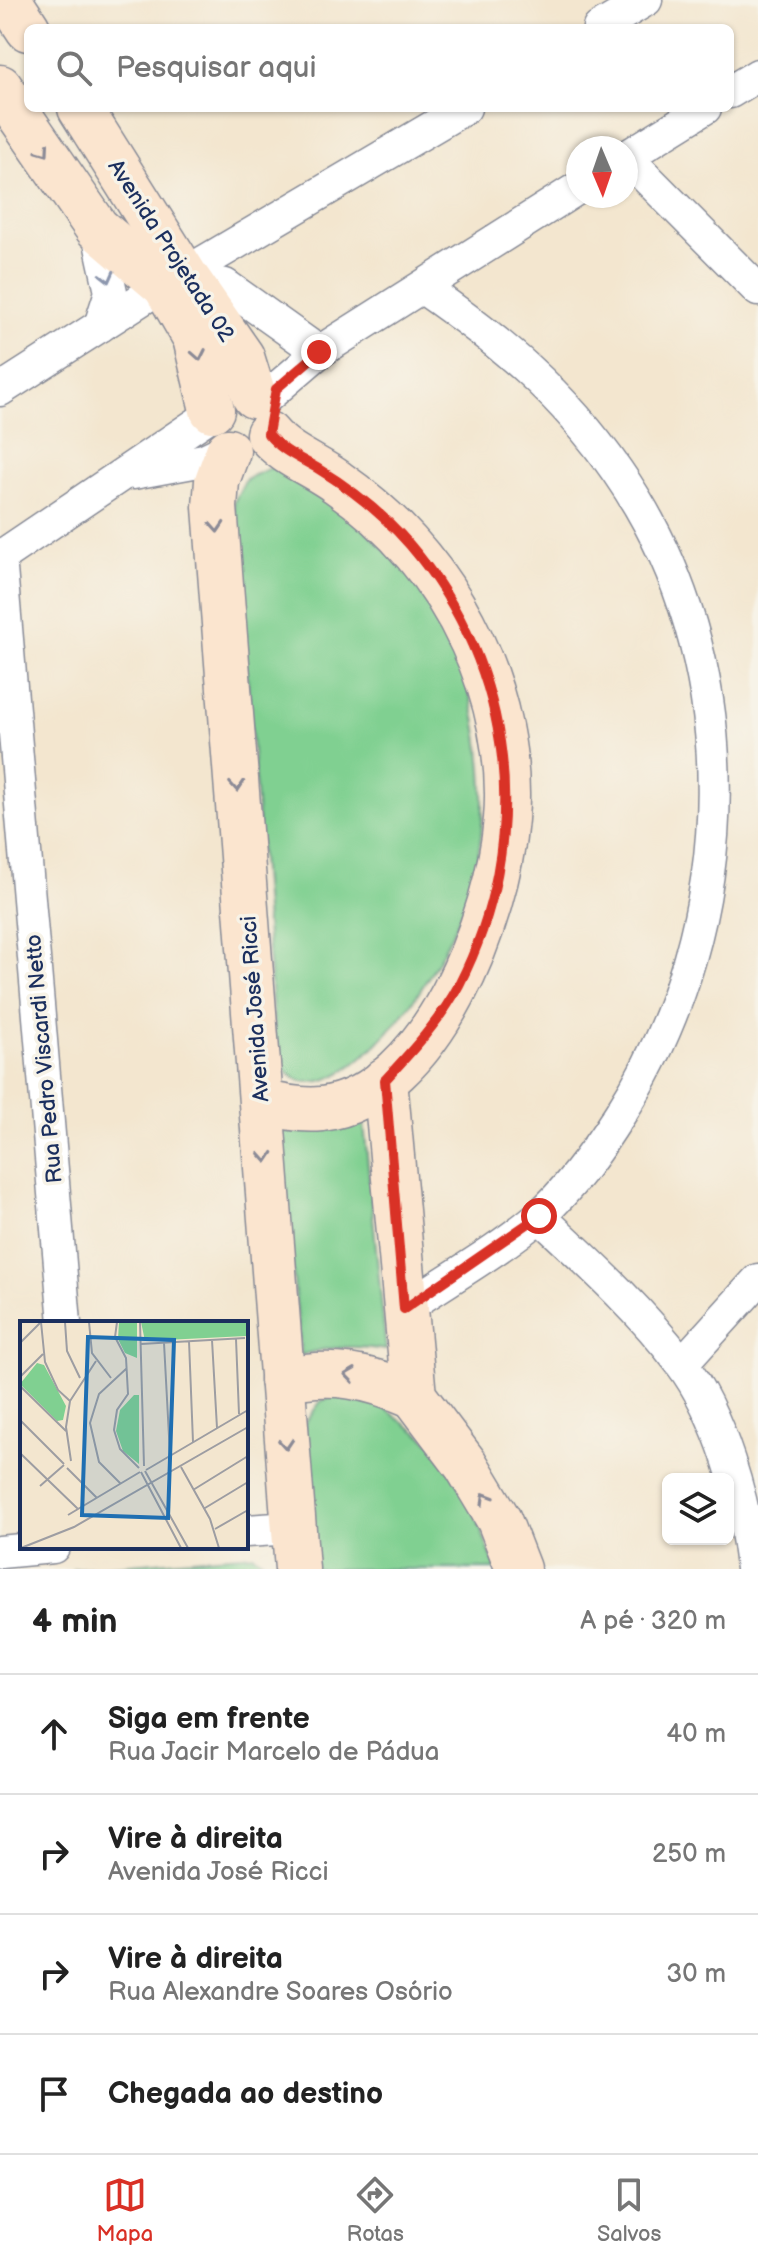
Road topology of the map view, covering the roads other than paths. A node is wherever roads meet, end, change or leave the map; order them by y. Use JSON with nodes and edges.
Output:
{"nodes":[{"id":1,"x":9,"y":0,"type":"edge"},
{"id":2,"x":646,"y":0,"type":"edge"},
{"id":3,"x":25,"y":24,"type":"edge"},
{"id":4,"x":606,"y":24,"type":"edge"},
{"id":5,"x":758,"y":75,"type":"edge"},
{"id":6,"x":0,"y":87,"type":"edge"},
{"id":7,"x":734,"y":90,"type":"edge"},
{"id":8,"x":82,"y":112,"type":"edge"},
{"id":9,"x":458,"y":112,"type":"edge"},
{"id":10,"x":699,"y":112,"type":"edge"},
{"id":11,"x":638,"y":150,"type":"edge"},
{"id":12,"x":638,"y":169,"type":"edge"},
{"id":13,"x":566,"y":196,"type":"edge"},
{"id":14,"x":97,"y":228,"type":"junction"},
{"id":15,"x":175,"y":280,"type":"junction"},
{"id":16,"x":423,"y":288,"type":"junction"},
{"id":17,"x":758,"y":290,"type":"edge"},
{"id":18,"x":100,"y":326,"type":"junction"},
{"id":19,"x":319,"y":352,"type":"junction"},
{"id":20,"x":0,"y":390,"type":"edge"},
{"id":21,"x":265,"y":408,"type":"junction"},
{"id":22,"x":218,"y":432,"type":"junction"},
{"id":23,"x":0,"y":557,"type":"edge"},
{"id":24,"x":385,"y":1080,"type":"junction"},
{"id":25,"x":262,"y":1102,"type":"junction"},
{"id":26,"x":539,"y":1216,"type":"junction"},
{"id":27,"x":758,"y":1280,"type":"edge"},
{"id":28,"x":404,"y":1309,"type":"junction"},
{"id":29,"x":65,"y":1321,"type":"edge"},
{"id":30,"x":682,"y":1364,"type":"junction"},
{"id":31,"x":282,"y":1380,"type":"junction"},
{"id":32,"x":414,"y":1396,"type":"junction"},
{"id":33,"x":248,"y":1532,"type":"edge"},
{"id":34,"x":294,"y":1548,"type":"edge"},
{"id":35,"x":32,"y":1549,"type":"edge"},
{"id":36,"x":0,"y":1552,"type":"edge"},
{"id":37,"x":518,"y":1569,"type":"edge"},
{"id":38,"x":752,"y":1569,"type":"edge"}],
"edges":[{"from":1,"to":3,"type":"street"},
{"from":2,"to":4,"type":"street"},
{"from":5,"to":7,"type":"street"},
{"from":6,"to":14,"type":"street","name":"Avenida Projetada 02","one_way":true},
{"from":8,"to":15,"type":"street","name":"Avenida Projetada 02"},
{"from":9,"to":15,"type":"street"},
{"from":10,"to":11,"type":"street"},
{"from":12,"to":17,"type":"street"},
{"from":13,"to":16,"type":"street"},
{"from":14,"to":15,"type":"street","name":"Avenida Projetada 02"},
{"from":14,"to":18,"type":"street","name":"Avenida Projetada 02","one_way":true},
{"from":15,"to":18,"type":"street"},
{"from":15,"to":19,"type":"street"},
{"from":15,"to":21,"type":"street","name":"Avenida Projetada 02"},
{"from":15,"to":22,"type":"street","name":"Avenida Projetada 02","one_way":true},
{"from":16,"to":19,"type":"street"},
{"from":16,"to":26,"type":"street"},
{"from":18,"to":20,"type":"street"},
{"from":19,"to":21,"type":"street"},
{"from":21,"to":22,"type":"street"},
{"from":21,"to":24,"type":"street"},
{"from":22,"to":23,"type":"street"},
{"from":22,"to":25,"type":"street","name":"Avenida José Ricci","one_way":true},
{"from":23,"to":29,"type":"street","name":"Rua Pedro Viscardi Netto"},
{"from":24,"to":25,"type":"street"},
{"from":24,"to":28,"type":"street"},
{"from":25,"to":31,"type":"street","name":"Avenida José Ricci","one_way":true},
{"from":26,"to":28,"type":"street"},
{"from":26,"to":30,"type":"street"},
{"from":27,"to":30,"type":"street"},
{"from":28,"to":32,"type":"street"},
{"from":30,"to":38,"type":"street"},
{"from":32,"to":31,"type":"street","one_way":true},
{"from":31,"to":34,"type":"street","name":"Avenida José Ricci","one_way":true},
{"from":37,"to":32,"type":"street","one_way":true},
{"from":33,"to":34,"type":"street"},
{"from":35,"to":36,"type":"street"}]}
